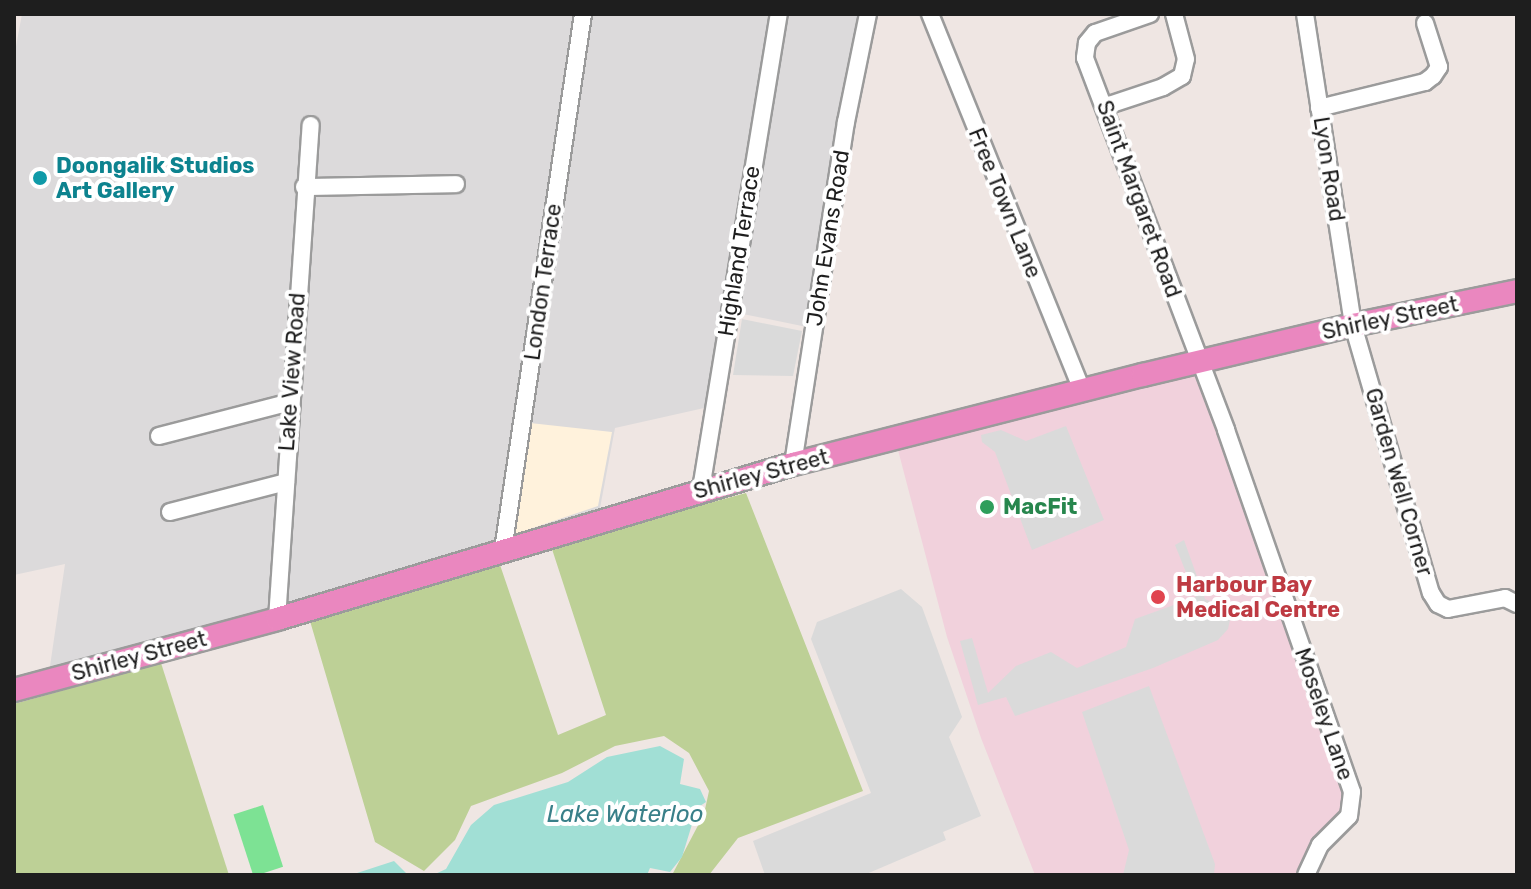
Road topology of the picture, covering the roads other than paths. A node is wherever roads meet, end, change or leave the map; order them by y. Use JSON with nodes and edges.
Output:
{"nodes":[{"id":1,"x":583,"y":14,"type":"edge"},
{"id":2,"x":779,"y":14,"type":"edge"},
{"id":3,"x":868,"y":14,"type":"edge"},
{"id":4,"x":930,"y":14,"type":"edge"},
{"id":5,"x":1150,"y":14,"type":"edge"},
{"id":6,"x":1174,"y":14,"type":"edge"},
{"id":7,"x":1305,"y":14,"type":"edge"},
{"id":8,"x":1425,"y":23,"type":"dead end"},
{"id":9,"x":1106,"y":106,"type":"junction"},
{"id":10,"x":1319,"y":108,"type":"junction"},
{"id":11,"x":311,"y":125,"type":"dead end"},
{"id":12,"x":456,"y":184,"type":"dead end"},
{"id":13,"x":304,"y":187,"type":"junction"},
{"id":14,"x":1517,"y":291,"type":"edge"},
{"id":15,"x":1353,"y":325,"type":"junction"},
{"id":16,"x":1200,"y":362,"type":"junction"},
{"id":17,"x":1082,"y":391,"type":"junction"},
{"id":18,"x":290,"y":402,"type":"junction"},
{"id":19,"x":159,"y":436,"type":"dead end"},
{"id":20,"x":793,"y":464,"type":"junction"},
{"id":21,"x":286,"y":482,"type":"junction"},
{"id":22,"x":701,"y":489,"type":"junction"},
{"id":23,"x":170,"y":512,"type":"dead end"},
{"id":24,"x":503,"y":550,"type":"junction"},
{"id":25,"x":1517,"y":604,"type":"edge"},
{"id":26,"x":277,"y":619,"type":"junction"},
{"id":27,"x":14,"y":690,"type":"edge"},
{"id":28,"x":1306,"y":875,"type":"edge"}],
"edges":[{"from":1,"to":24,"type":"street","name":"London Terrace"},
{"from":2,"to":22,"type":"street","name":"Highland Terrace"},
{"from":3,"to":20,"type":"street","name":"John Evans Road"},
{"from":4,"to":17,"type":"street","name":"Free Town Lane"},
{"from":5,"to":9,"type":"street","name":"Saint Margaret Road"},
{"from":6,"to":9,"type":"street"},
{"from":7,"to":10,"type":"street","name":"Lyon Road"},
{"from":8,"to":10,"type":"street"},
{"from":9,"to":16,"type":"street","name":"Saint Margaret Road"},
{"from":10,"to":15,"type":"street","name":"Lyon Road"},
{"from":11,"to":13,"type":"street","name":"Lake View Road"},
{"from":12,"to":13,"type":"street"},
{"from":13,"to":18,"type":"street","name":"Lake View Road"},
{"from":14,"to":15,"type":"highway","name":"Shirley Street"},
{"from":15,"to":16,"type":"highway","name":"Shirley Street"},
{"from":15,"to":25,"type":"street","name":"Garden Well Corner"},
{"from":16,"to":17,"type":"highway","name":"Shirley Street"},
{"from":16,"to":28,"type":"street","name":"Moseley Lane"},
{"from":17,"to":20,"type":"highway","name":"Shirley Street"},
{"from":18,"to":19,"type":"street"},
{"from":18,"to":21,"type":"street","name":"Lake View Road"},
{"from":20,"to":22,"type":"highway","name":"Shirley Street"},
{"from":21,"to":23,"type":"street"},
{"from":21,"to":26,"type":"street","name":"Lake View Road"},
{"from":22,"to":24,"type":"highway","name":"Shirley Street"},
{"from":24,"to":26,"type":"highway","name":"Shirley Street"},
{"from":26,"to":27,"type":"highway","name":"Shirley Street"}]}
